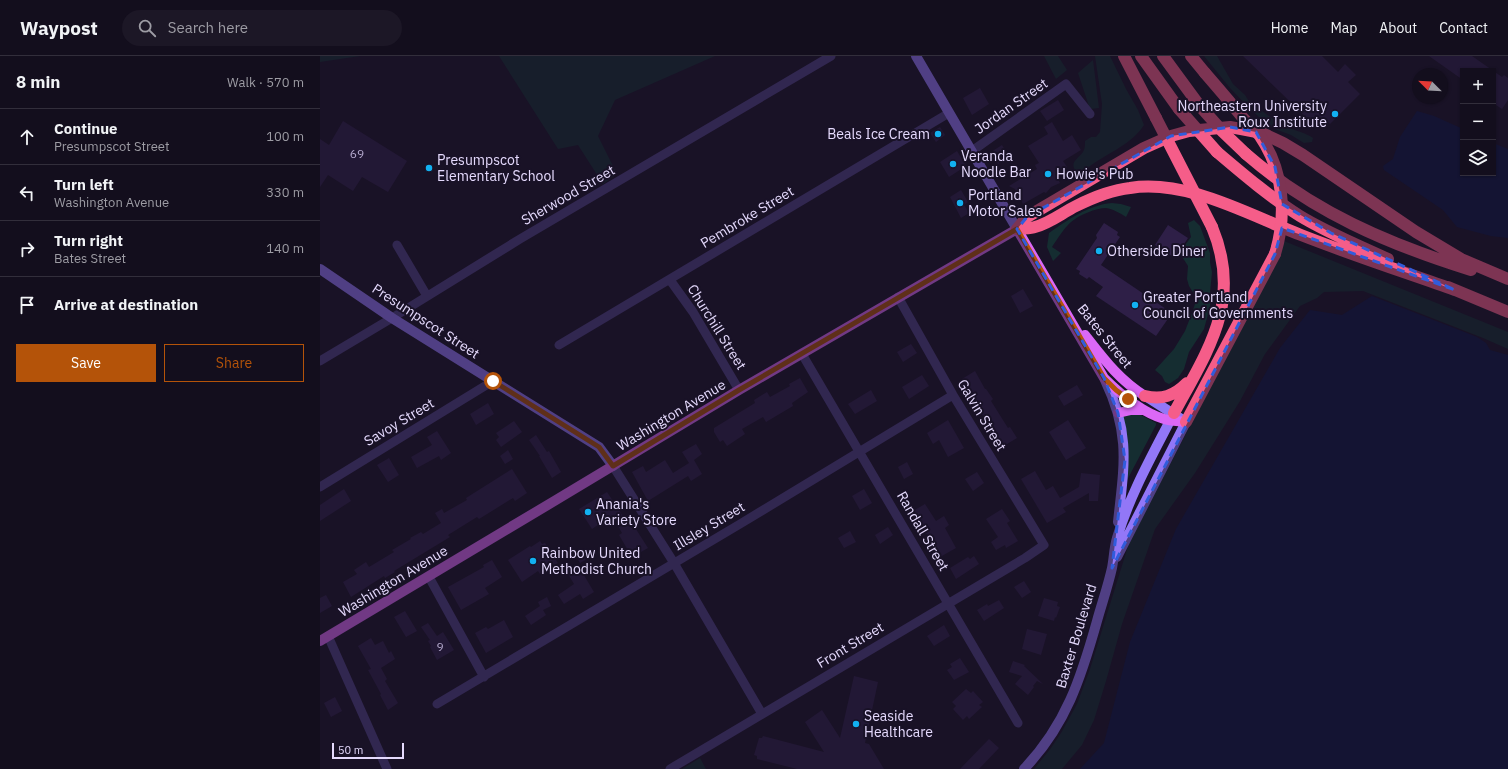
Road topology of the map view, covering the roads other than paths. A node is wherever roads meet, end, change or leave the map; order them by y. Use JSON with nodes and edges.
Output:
{"nodes":[{"id":1,"x":831,"y":56,"type":"edge"},
{"id":2,"x":916,"y":56,"type":"edge"},
{"id":3,"x":1124,"y":56,"type":"edge"},
{"id":4,"x":1142,"y":56,"type":"edge"},
{"id":5,"x":1163,"y":56,"type":"edge"},
{"id":6,"x":1191,"y":56,"type":"edge"},
{"id":7,"x":949,"y":113,"type":"junction"},
{"id":8,"x":1090,"y":114,"type":"dead end"},
{"id":9,"x":972,"y":151,"type":"junction"},
{"id":10,"x":1017,"y":229,"type":"junction"},
{"id":11,"x":397,"y":245,"type":"dead end"},
{"id":12,"x":320,"y":269,"type":"edge"},
{"id":13,"x":1508,"y":279,"type":"edge"},
{"id":14,"x":670,"y":280,"type":"junction"},
{"id":15,"x":1508,"y":283,"type":"edge"},
{"id":16,"x":1455,"y":290,"type":"junction"},
{"id":17,"x":427,"y":296,"type":"junction"},
{"id":18,"x":898,"y":297,"type":"junction"},
{"id":19,"x":1064,"y":308,"type":"junction"},
{"id":20,"x":1508,"y":312,"type":"edge"},
{"id":21,"x":392,"y":318,"type":"junction"},
{"id":22,"x":559,"y":345,"type":"dead end"},
{"id":23,"x":802,"y":354,"type":"junction"},
{"id":24,"x":320,"y":360,"type":"edge"},
{"id":25,"x":1201,"y":363,"type":"junction"},
{"id":26,"x":1104,"y":378,"type":"junction"},
{"id":27,"x":493,"y":381,"type":"junction"},
{"id":28,"x":739,"y":390,"type":"junction"},
{"id":29,"x":953,"y":395,"type":"junction"},
{"id":30,"x":1145,"y":396,"type":"junction"},
{"id":31,"x":1144,"y":410,"type":"junction"},
{"id":32,"x":1118,"y":413,"type":"junction"},
{"id":33,"x":1172,"y":417,"type":"junction"},
{"id":34,"x":1186,"y":422,"type":"junction"},
{"id":35,"x":860,"y":452,"type":"junction"},
{"id":36,"x":613,"y":466,"type":"junction"},
{"id":37,"x":320,"y":487,"type":"edge"},
{"id":38,"x":1117,"y":539,"type":"junction"},
{"id":39,"x":1044,"y":545,"type":"joint"},
{"id":40,"x":674,"y":563,"type":"junction"},
{"id":41,"x":1112,"y":568,"type":"junction"},
{"id":42,"x":429,"y":577,"type":"junction"},
{"id":43,"x":948,"y":603,"type":"junction"},
{"id":44,"x":324,"y":638,"type":"edge"},
{"id":45,"x":484,"y":677,"type":"junction"},
{"id":46,"x":436,"y":704,"type":"dead end"},
{"id":47,"x":762,"y":714,"type":"junction"},
{"id":48,"x":1018,"y":723,"type":"dead end"},
{"id":49,"x":387,"y":769,"type":"edge"},
{"id":50,"x":670,"y":769,"type":"edge"},
{"id":51,"x":1024,"y":769,"type":"edge"}],
"edges":[{"from":1,"to":17,"type":"street","name":"Sherwood Street"},
{"from":2,"to":7,"type":"street"},
{"from":3,"to":25,"type":"highway","bridge":true},
{"from":4,"to":16,"type":"highway","bridge":true},
{"from":5,"to":15,"type":"highway","bridge":true},
{"from":6,"to":34,"type":"highway","bridge":true},
{"from":7,"to":9,"type":"street"},
{"from":7,"to":14,"type":"street","name":"Pembroke Street"},
{"from":8,"to":9,"type":"street","name":"Jordan Street"},
{"from":9,"to":10,"type":"street"},
{"from":10,"to":13,"type":"highway"},
{"from":10,"to":16,"type":"highway"},
{"from":10,"to":18,"type":"main road","name":"Washington Avenue"},
{"from":10,"to":19,"type":"main road","name":"Bates Street"},
{"from":11,"to":17,"type":"street"},
{"from":12,"to":21,"type":"street","name":"Presumpscot Street"},
{"from":14,"to":22,"type":"street","name":"Pembroke Street"},
{"from":14,"to":28,"type":"street","name":"Churchill Street"},
{"from":16,"to":20,"type":"highway"},
{"from":17,"to":21,"type":"street","name":"Sherwood Street"},
{"from":18,"to":23,"type":"main road","name":"Washington Avenue"},
{"from":18,"to":29,"type":"street","name":"Galvin Street"},
{"from":19,"to":26,"type":"main road","name":"Bates Street"},
{"from":19,"to":30,"type":"main road","name":"Bates Street"},
{"from":21,"to":24,"type":"street","name":"Sherwood Street"},
{"from":21,"to":27,"type":"street","name":"Presumpscot Street"},
{"from":23,"to":28,"type":"main road","name":"Washington Avenue"},
{"from":23,"to":35,"type":"street","name":"Randall Street"},
{"from":25,"to":30,"type":"highway"},
{"from":25,"to":33,"type":"highway"},
{"from":26,"to":31,"type":"main road","name":"Bates Street"},
{"from":26,"to":32,"type":"street","name":"Bates Street"},
{"from":27,"to":36,"type":"street","name":"Presumpscot Street"},
{"from":27,"to":37,"type":"street","name":"Savoy Street"},
{"from":28,"to":36,"type":"main road","name":"Washington Avenue"},
{"from":29,"to":35,"type":"street","name":"Illsley Street"},
{"from":29,"to":39,"type":"street","name":"Galvin Street"},
{"from":30,"to":33,"type":"street","name":"Bates Street"},
{"from":31,"to":32,"type":"main road"},
{"from":31,"to":33,"type":"main road","name":"Bates Street"},
{"from":32,"to":38,"type":"street","name":"Bates Street"},
{"from":33,"to":34,"type":"street","name":"Bates Street"},
{"from":33,"to":38,"type":"street","name":"Baxter Boulevard"},
{"from":34,"to":41,"type":"street","name":"Baxter Boulevard"},
{"from":35,"to":40,"type":"street","name":"Illsley Street"},
{"from":35,"to":43,"type":"street","name":"Randall Street"},
{"from":36,"to":40,"type":"street"},
{"from":36,"to":42,"type":"main road","name":"Washington Avenue"},
{"from":38,"to":41,"type":"street","name":"Baxter Boulevard"},
{"from":39,"to":43,"type":"street","name":"Front Street"},
{"from":40,"to":45,"type":"street","name":"Illsley Street"},
{"from":40,"to":47,"type":"street"},
{"from":41,"to":51,"type":"street","name":"Baxter Boulevard"},
{"from":42,"to":44,"type":"main road","name":"Washington Avenue"},
{"from":42,"to":45,"type":"street"},
{"from":43,"to":47,"type":"street","name":"Front Street"},
{"from":43,"to":48,"type":"street","name":"Randall Street"},
{"from":44,"to":49,"type":"street"},
{"from":45,"to":46,"type":"street","name":"Illsley Street"},
{"from":47,"to":50,"type":"street","name":"Front Street"}]}
